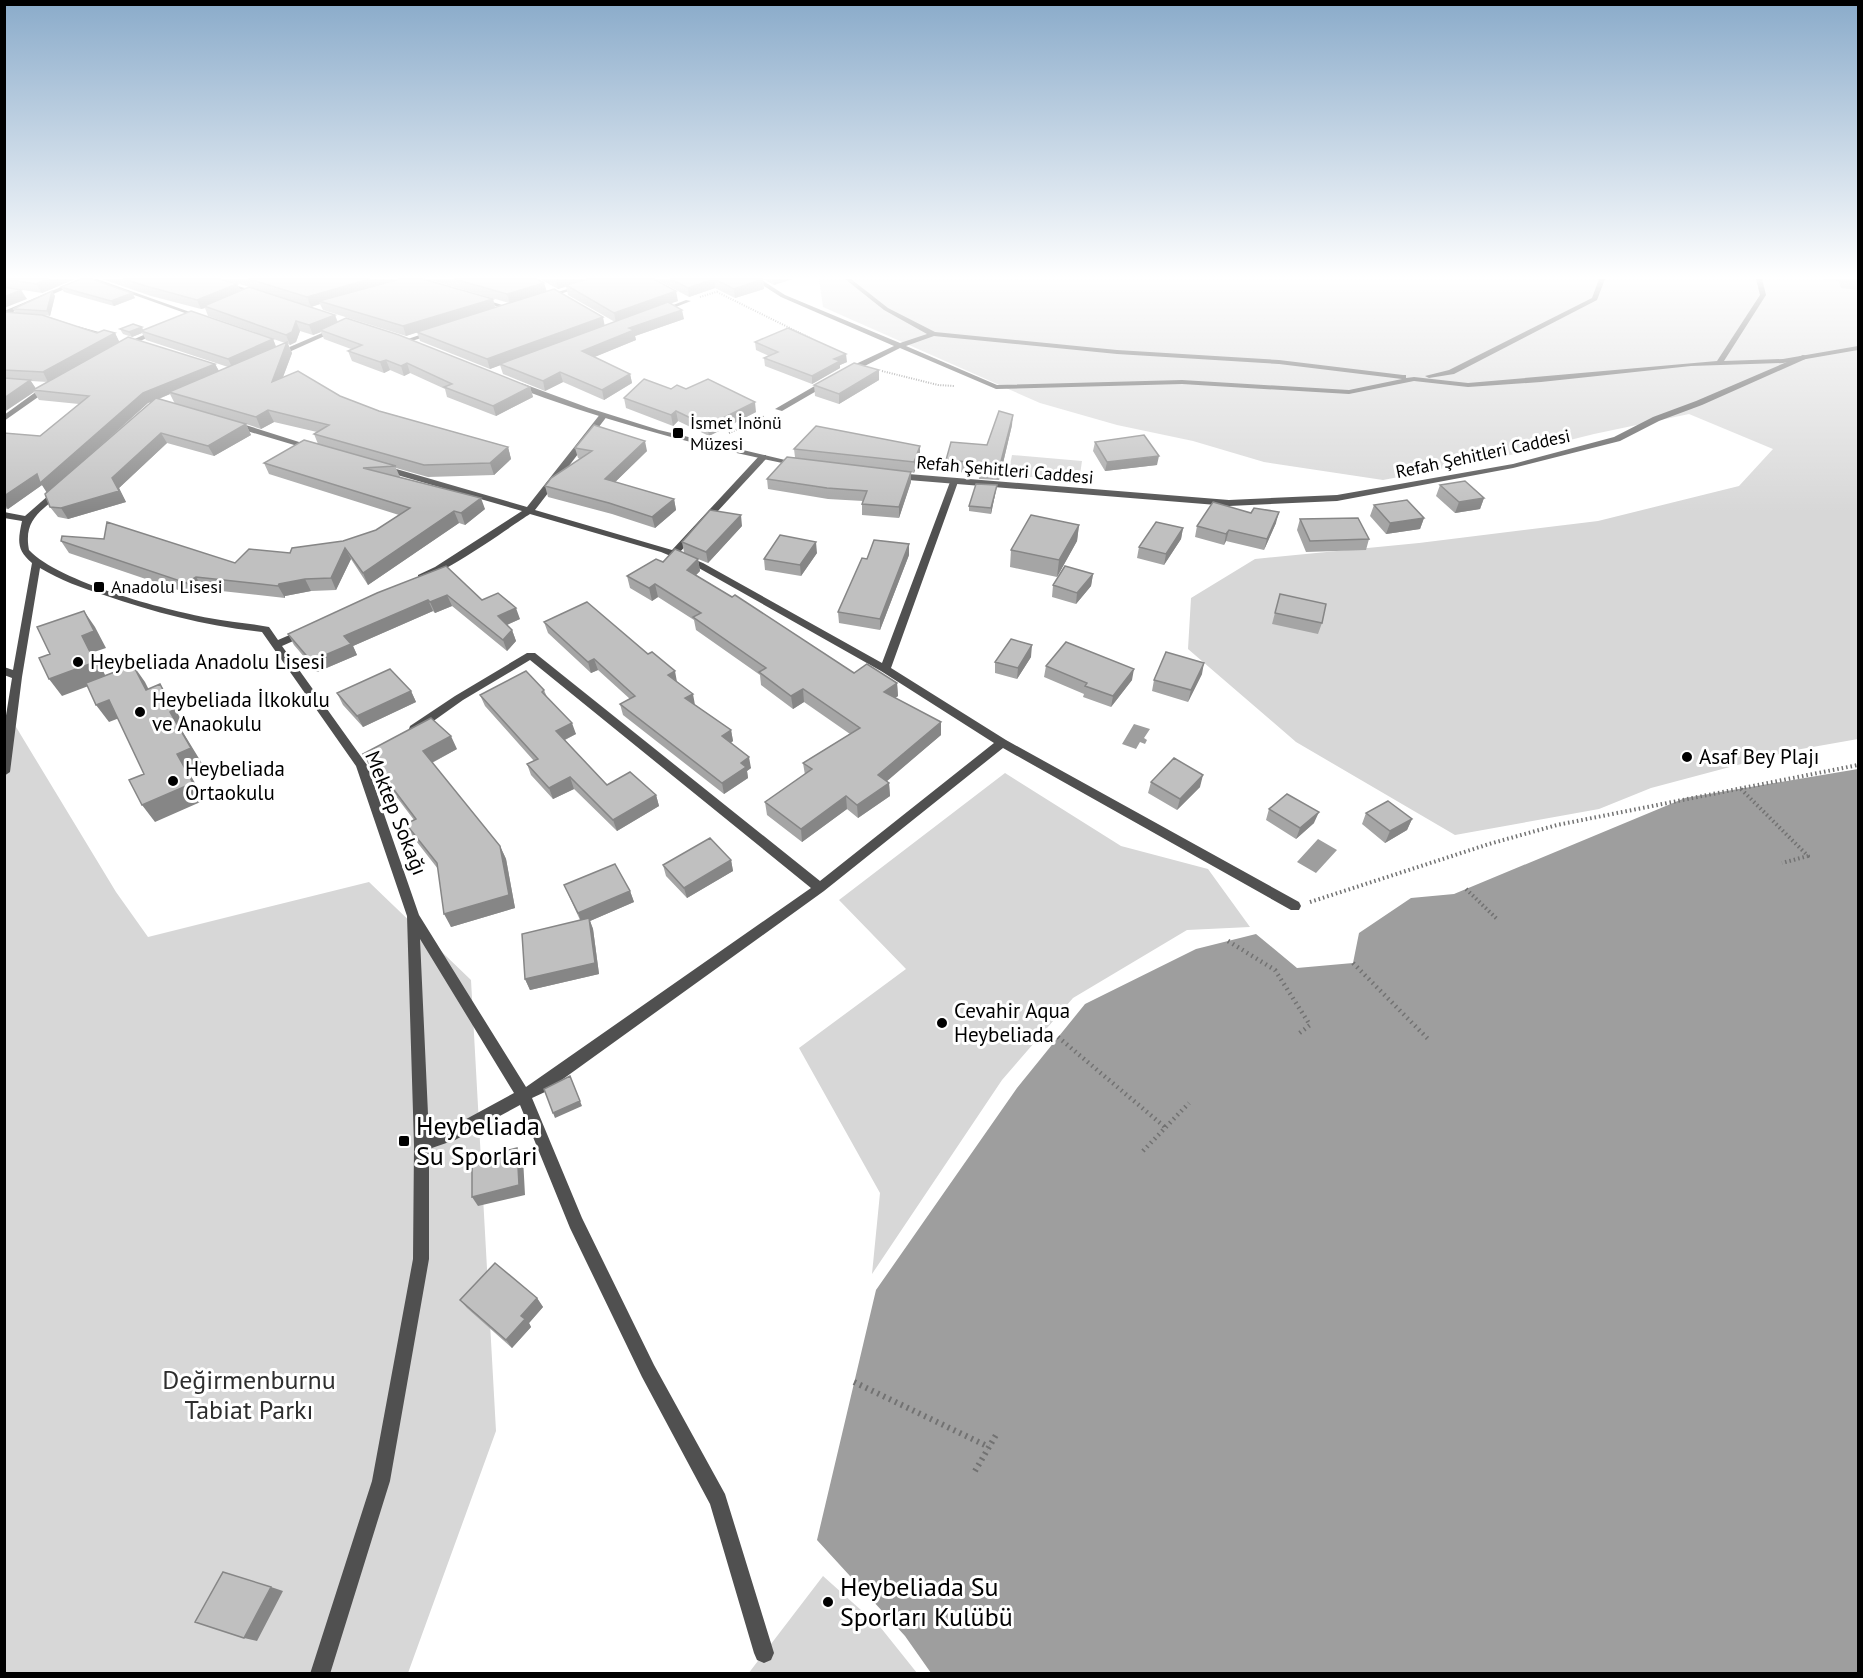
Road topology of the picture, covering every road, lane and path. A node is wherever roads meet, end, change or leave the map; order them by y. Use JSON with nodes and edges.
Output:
{"nodes":[{"id":1,"x":874,"y":357,"type":"edge"},
{"id":2,"x":926,"y":357,"type":"edge"},
{"id":3,"x":1203,"y":357,"type":"edge"},
{"id":4,"x":1480,"y":357,"type":"edge"},
{"id":5,"x":1723,"y":357,"type":"edge"},
{"id":6,"x":1804,"y":357,"type":"edge"},
{"id":7,"x":1806,"y":357,"type":"edge"},
{"id":8,"x":1719,"y":363,"type":"junction"},
{"id":9,"x":1414,"y":379,"type":"junction"},
{"id":10,"x":510,"y":382,"type":"edge"},
{"id":11,"x":39,"y":385,"type":"edge"},
{"id":12,"x":779,"y":409,"type":"joint"},
{"id":13,"x":604,"y":415,"type":"junction"},
{"id":14,"x":4,"y":418,"type":"edge"},
{"id":15,"x":219,"y":421,"type":"edge"},
{"id":16,"x":705,"y":444,"type":"junction"},
{"id":17,"x":323,"y":450,"type":"edge"},
{"id":18,"x":763,"y":458,"type":"junction"},
{"id":19,"x":369,"y":464,"type":"edge"},
{"id":20,"x":804,"y":466,"type":"edge"},
{"id":21,"x":885,"y":474,"type":"edge"},
{"id":22,"x":69,"y":482,"type":"edge"},
{"id":23,"x":954,"y":482,"type":"junction"},
{"id":24,"x":530,"y":510,"type":"junction"},
{"id":25,"x":4,"y":515,"type":"edge"},
{"id":26,"x":27,"y":519,"type":"junction"},
{"id":27,"x":673,"y":554,"type":"junction"},
{"id":28,"x":36,"y":564,"type":"junction"},
{"id":29,"x":409,"y":582,"type":"edge"},
{"id":30,"x":319,"y":625,"type":"edge"},
{"id":31,"x":276,"y":645,"type":"junction"},
{"id":32,"x":885,"y":669,"type":"junction"},
{"id":33,"x":4,"y":670,"type":"edge"},
{"id":34,"x":17,"y":677,"type":"junction"},
{"id":35,"x":400,"y":738,"type":"edge"},
{"id":36,"x":1002,"y":743,"type":"junction"},
{"id":37,"x":1858,"y":765,"type":"edge"},
{"id":38,"x":4,"y":772,"type":"edge"},
{"id":39,"x":1741,"y":789,"type":"dead end"},
{"id":40,"x":1782,"y":862,"type":"dead end"},
{"id":41,"x":820,"y":888,"type":"junction"},
{"id":42,"x":1467,"y":889,"type":"dead end"},
{"id":43,"x":1295,"y":906,"type":"joint"},
{"id":44,"x":413,"y":916,"type":"junction"},
{"id":45,"x":1497,"y":919,"type":"dead end"},
{"id":46,"x":1228,"y":941,"type":"dead end"},
{"id":47,"x":1353,"y":963,"type":"dead end"},
{"id":48,"x":1297,"y":1035,"type":"dead end"},
{"id":49,"x":1058,"y":1037,"type":"dead end"},
{"id":50,"x":1430,"y":1041,"type":"dead end"},
{"id":51,"x":524,"y":1096,"type":"junction"},
{"id":52,"x":1189,"y":1103,"type":"dead end"},
{"id":53,"x":1166,"y":1128,"type":"junction"},
{"id":54,"x":422,"y":1145,"type":"junction"},
{"id":55,"x":1143,"y":1151,"type":"dead end"},
{"id":56,"x":854,"y":1382,"type":"dead end"},
{"id":57,"x":996,"y":1435,"type":"dead end"},
{"id":58,"x":989,"y":1447,"type":"junction"},
{"id":59,"x":975,"y":1471,"type":"dead end"},
{"id":60,"x":764,"y":1653,"type":"dead end"},
{"id":61,"x":320,"y":1674,"type":"edge"}],
"edges":[{"from":1,"to":12,"type":"street"},
{"from":2,"to":9,"type":"street"},
{"from":3,"to":9,"type":"street"},
{"from":4,"to":9,"type":"street"},
{"from":5,"to":8,"type":"street"},
{"from":6,"to":8,"type":"street"},
{"from":7,"to":23,"type":"street","name":"Refah Şehitleri Caddesi"},
{"from":8,"to":9,"type":"street"},
{"from":10,"to":13,"type":"street"},
{"from":11,"to":14,"type":"street"},
{"from":12,"to":16,"type":"path"},
{"from":13,"to":16,"type":"street"},
{"from":13,"to":24,"type":"street"},
{"from":15,"to":17,"type":"street"},
{"from":16,"to":18,"type":"street"},
{"from":18,"to":20,"type":"street"},
{"from":18,"to":27,"type":"street"},
{"from":19,"to":24,"type":"street"},
{"from":21,"to":23,"type":"street","name":"Refah Şehitleri Caddesi"},
{"from":22,"to":26,"type":"street"},
{"from":23,"to":32,"type":"street"},
{"from":24,"to":27,"type":"street"},
{"from":24,"to":29,"type":"street"},
{"from":25,"to":26,"type":"street"},
{"from":26,"to":28,"type":"street"},
{"from":27,"to":32,"type":"street"},
{"from":28,"to":31,"type":"street","name":"Mektep Sokağı"},
{"from":28,"to":34,"type":"street"},
{"from":30,"to":31,"type":"street"},
{"from":31,"to":44,"type":"street","name":"Mektep Sokağı"},
{"from":32,"to":36,"type":"street"},
{"from":33,"to":34,"type":"street"},
{"from":34,"to":38,"type":"street"},
{"from":35,"to":41,"type":"street"},
{"from":36,"to":41,"type":"street"},
{"from":36,"to":43,"type":"street"},
{"from":37,"to":43,"type":"path"},
{"from":39,"to":40,"type":"path"},
{"from":41,"to":51,"type":"street"},
{"from":42,"to":45,"type":"path"},
{"from":44,"to":51,"type":"street"},
{"from":44,"to":54,"type":"street"},
{"from":46,"to":48,"type":"path"},
{"from":47,"to":50,"type":"path"},
{"from":49,"to":53,"type":"path"},
{"from":51,"to":54,"type":"street"},
{"from":51,"to":60,"type":"street"},
{"from":52,"to":53,"type":"path"},
{"from":53,"to":55,"type":"path"},
{"from":54,"to":61,"type":"street"},
{"from":56,"to":58,"type":"path"},
{"from":57,"to":58,"type":"path"},
{"from":58,"to":59,"type":"path"}]}
